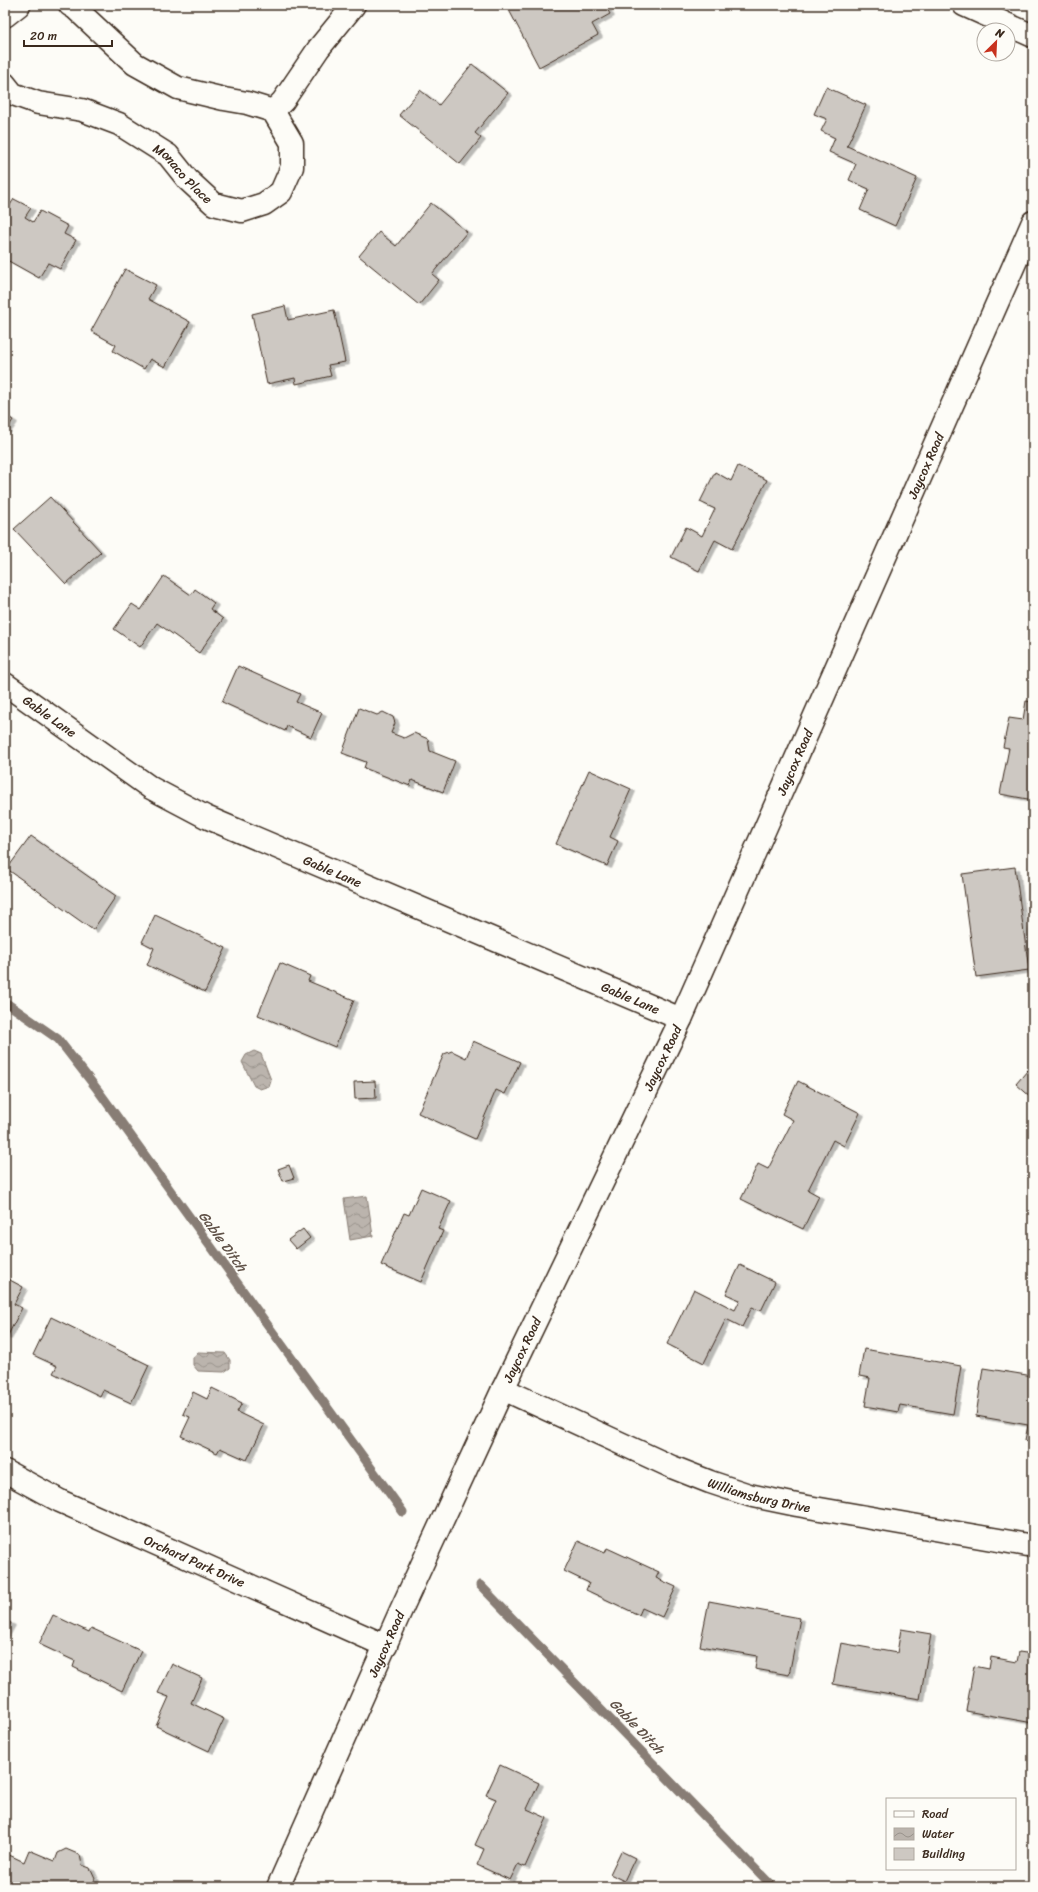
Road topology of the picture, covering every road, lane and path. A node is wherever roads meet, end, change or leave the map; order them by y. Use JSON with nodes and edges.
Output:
{"nodes":[{"id":1,"x":19,"y":5,"type":"edge"},
{"id":2,"x":70,"y":5,"type":"edge"},
{"id":3,"x":354,"y":5,"type":"edge"},
{"id":4,"x":964,"y":5,"type":"edge"},
{"id":5,"x":5,"y":16,"type":"edge"},
{"id":6,"x":1033,"y":36,"type":"edge"},
{"id":7,"x":5,"y":84,"type":"edge"},
{"id":8,"x":273,"y":111,"type":"junction"},
{"id":9,"x":1033,"y":222,"type":"edge"},
{"id":10,"x":5,"y":684,"type":"edge"},
{"id":11,"x":681,"y":1019,"type":"junction"},
{"id":12,"x":503,"y":1389,"type":"junction"},
{"id":13,"x":5,"y":1471,"type":"edge"},
{"id":14,"x":1033,"y":1546,"type":"edge"},
{"id":15,"x":386,"y":1646,"type":"junction"},
{"id":16,"x":278,"y":1887,"type":"edge"}],
"edges":[{"from":1,"to":5,"type":"street"},
{"from":2,"to":8,"type":"street"},
{"from":3,"to":8,"type":"street"},
{"from":4,"to":6,"type":"street"},
{"from":7,"to":8,"type":"street","name":"Monaco Place"},
{"from":9,"to":11,"type":"street","name":"Jaycox Road"},
{"from":10,"to":11,"type":"street","name":"Gable Lane"},
{"from":11,"to":12,"type":"street","name":"Jaycox Road"},
{"from":12,"to":14,"type":"street","name":"Williamsburg Drive"},
{"from":12,"to":15,"type":"street","name":"Jaycox Road"},
{"from":13,"to":15,"type":"street","name":"Orchard Park Drive"},
{"from":15,"to":16,"type":"street","name":"Jaycox Road"}]}
